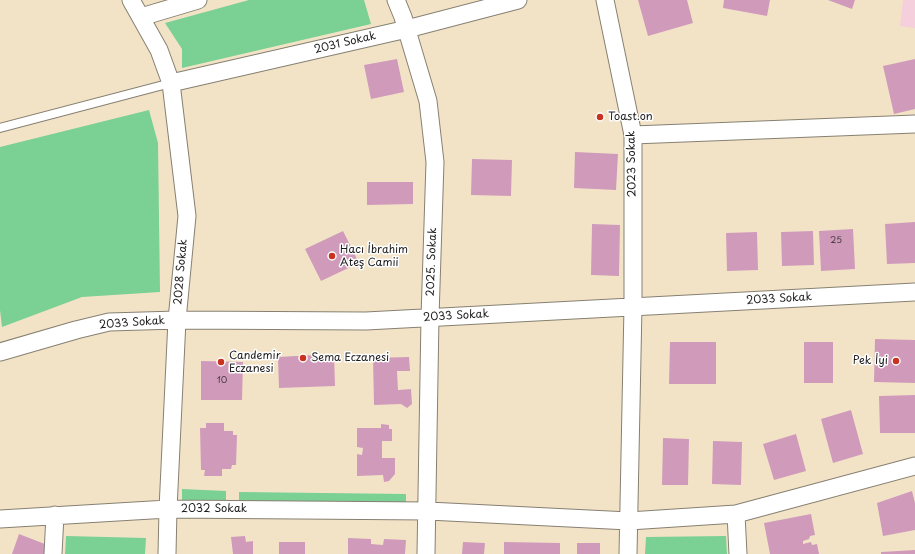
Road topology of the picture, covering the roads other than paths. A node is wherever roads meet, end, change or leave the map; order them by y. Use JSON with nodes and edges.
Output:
{"nodes":[{"id":1,"x":131,"y":0,"type":"edge"},
{"id":2,"x":198,"y":0,"type":"edge"},
{"id":3,"x":396,"y":0,"type":"edge"},
{"id":4,"x":518,"y":0,"type":"edge"},
{"id":5,"x":605,"y":0,"type":"edge"},
{"id":6,"x":141,"y":17,"type":"junction"},
{"id":7,"x":407,"y":29,"type":"junction"},
{"id":8,"x":171,"y":83,"type":"junction"},
{"id":9,"x":915,"y":124,"type":"edge"},
{"id":10,"x":0,"y":128,"type":"edge"},
{"id":11,"x":633,"y":135,"type":"junction"},
{"id":12,"x":915,"y":292,"type":"edge"},
{"id":13,"x":633,"y":306,"type":"junction"},
{"id":14,"x":430,"y":318,"type":"junction"},
{"id":15,"x":177,"y":320,"type":"junction"},
{"id":16,"x":0,"y":352,"type":"edge"},
{"id":17,"x":915,"y":466,"type":"edge"},
{"id":18,"x":168,"y":509,"type":"junction"},
{"id":19,"x":428,"y":511,"type":"junction"},
{"id":20,"x":736,"y":514,"type":"junction"},
{"id":21,"x":55,"y":515,"type":"junction"},
{"id":22,"x":0,"y":519,"type":"edge"},
{"id":23,"x":629,"y":521,"type":"junction"},
{"id":24,"x":53,"y":554,"type":"edge"},
{"id":25,"x":167,"y":554,"type":"edge"},
{"id":26,"x":426,"y":554,"type":"edge"},
{"id":27,"x":628,"y":554,"type":"edge"},
{"id":28,"x":738,"y":554,"type":"edge"}],
"edges":[{"from":1,"to":6,"type":"street","name":"2028 Sokak"},
{"from":2,"to":6,"type":"street"},
{"from":3,"to":7,"type":"street","name":"2025. Sokak"},
{"from":4,"to":7,"type":"street","name":"2031 Sokak"},
{"from":5,"to":11,"type":"street","name":"2023 Sokak"},
{"from":6,"to":8,"type":"street","name":"2028 Sokak"},
{"from":7,"to":8,"type":"street","name":"2031 Sokak"},
{"from":7,"to":14,"type":"street","name":"2025. Sokak"},
{"from":8,"to":10,"type":"lane"},
{"from":8,"to":15,"type":"street","name":"2028 Sokak"},
{"from":9,"to":11,"type":"street"},
{"from":11,"to":13,"type":"street","name":"2023 Sokak"},
{"from":12,"to":13,"type":"street","name":"2033 Sokak"},
{"from":13,"to":14,"type":"street","name":"2033 Sokak"},
{"from":13,"to":23,"type":"street","name":"2023 Sokak"},
{"from":14,"to":15,"type":"street","name":"2033 Sokak"},
{"from":14,"to":19,"type":"street","name":"2025. Sokak"},
{"from":15,"to":16,"type":"street","name":"2033 Sokak"},
{"from":15,"to":18,"type":"street","name":"2028 Sokak"},
{"from":17,"to":20,"type":"street","name":"2032 Sokak"},
{"from":18,"to":19,"type":"street","name":"2032 Sokak"},
{"from":18,"to":21,"type":"street","name":"2032 Sokak"},
{"from":18,"to":25,"type":"street","name":"2028 Sokak"},
{"from":19,"to":23,"type":"street","name":"2032 Sokak"},
{"from":19,"to":26,"type":"street","name":"2025. Sokak"},
{"from":20,"to":23,"type":"street","name":"2032 Sokak"},
{"from":20,"to":28,"type":"street"},
{"from":21,"to":22,"type":"street","name":"2032 Sokak"},
{"from":21,"to":24,"type":"street"},
{"from":23,"to":27,"type":"street","name":"2023 Sokak"}]}
